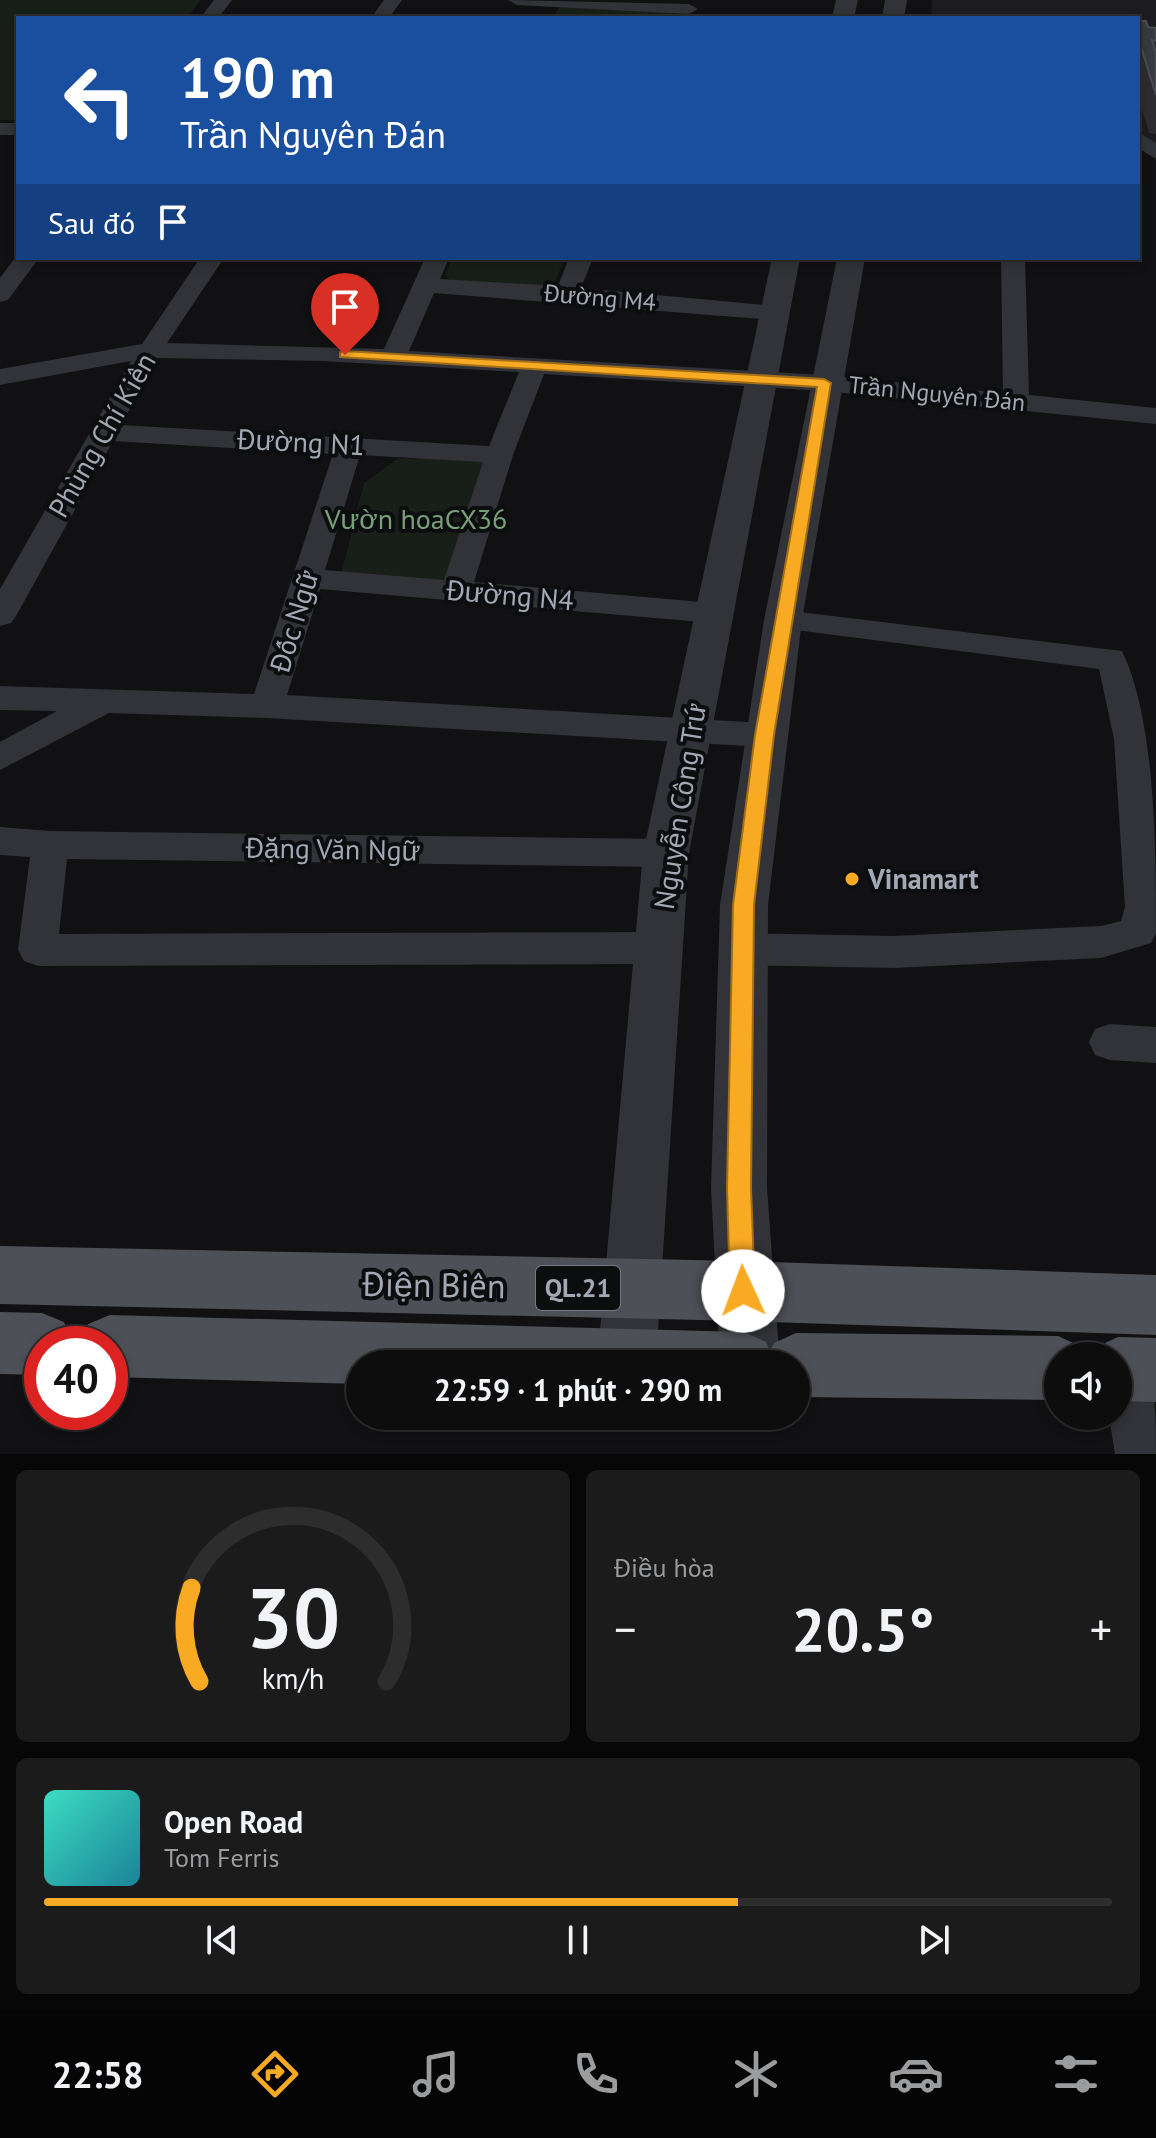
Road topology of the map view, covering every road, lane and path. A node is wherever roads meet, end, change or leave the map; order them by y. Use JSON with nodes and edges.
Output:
{"nodes":[{"id":1,"x":223,"y":0,"type":"edge"},
{"id":2,"x":517,"y":0,"type":"edge"},
{"id":3,"x":690,"y":9,"type":"edge"},
{"id":4,"x":558,"y":10,"type":"edge"},
{"id":5,"x":211,"y":16,"type":"edge"},
{"id":6,"x":1140,"y":140,"type":"edge"},
{"id":7,"x":1156,"y":153,"type":"edge"},
{"id":8,"x":26,"y":260,"type":"edge"},
{"id":9,"x":211,"y":260,"type":"edge"},
{"id":10,"x":436,"y":260,"type":"edge"},
{"id":11,"x":580,"y":260,"type":"edge"},
{"id":12,"x":786,"y":260,"type":"edge"},
{"id":13,"x":851,"y":260,"type":"edge"},
{"id":14,"x":1013,"y":260,"type":"edge"},
{"id":15,"x":425,"y":285,"type":"junction"},
{"id":16,"x":567,"y":294,"type":"junction"},
{"id":17,"x":0,"y":295,"type":"edge"},
{"id":18,"x":774,"y":313,"type":"junction"},
{"id":19,"x":150,"y":350,"type":"junction"},
{"id":20,"x":393,"y":357,"type":"junction"},
{"id":21,"x":534,"y":366,"type":"junction"},
{"id":22,"x":0,"y":377,"type":"edge"},
{"id":23,"x":760,"y":379,"type":"junction"},
{"id":24,"x":824,"y":383,"type":"junction"},
{"id":25,"x":1016,"y":402,"type":"junction"},
{"id":26,"x":1156,"y":416,"type":"edge"},
{"id":27,"x":102,"y":432,"type":"junction"},
{"id":28,"x":350,"y":444,"type":"junction"},
{"id":29,"x":499,"y":455,"type":"junction"},
{"id":30,"x":307,"y":578,"type":"junction"},
{"id":31,"x":456,"y":590,"type":"junction"},
{"id":32,"x":713,"y":613,"type":"junction"},
{"id":33,"x":0,"y":616,"type":"edge"},
{"id":34,"x":783,"y":620,"type":"junction"},
{"id":35,"x":0,"y":698,"type":"edge"},
{"id":36,"x":104,"y":701,"type":"junction"},
{"id":37,"x":267,"y":706,"type":"junction"},
{"id":38,"x":691,"y":730,"type":"junction"},
{"id":39,"x":764,"y":735,"type":"junction"},
{"id":40,"x":0,"y":757,"type":"edge"},
{"id":41,"x":0,"y":841,"type":"edge"},
{"id":42,"x":50,"y":845,"type":"junction"},
{"id":43,"x":666,"y":853,"type":"junction"},
{"id":44,"x":659,"y":948,"type":"junction"},
{"id":45,"x":743,"y":949,"type":"junction"},
{"id":46,"x":1110,"y":1042,"type":"dead end"},
{"id":47,"x":1156,"y":1045,"type":"edge"},
{"id":48,"x":0,"y":1275,"type":"edge"},
{"id":49,"x":634,"y":1290,"type":"junction"},
{"id":50,"x":743,"y":1291,"type":"junction"},
{"id":51,"x":1156,"y":1305,"type":"edge"},
{"id":52,"x":0,"y":1343,"type":"edge"},
{"id":53,"x":24,"y":1344,"type":"edge"},
{"id":54,"x":128,"y":1347,"type":"edge"},
{"id":55,"x":627,"y":1350,"type":"edge"},
{"id":56,"x":749,"y":1350,"type":"edge"},
{"id":57,"x":346,"y":1353,"type":"edge"},
{"id":58,"x":810,"y":1365,"type":"edge"},
{"id":59,"x":1044,"y":1368,"type":"edge"},
{"id":60,"x":1134,"y":1369,"type":"edge"},
{"id":61,"x":1140,"y":1454,"type":"edge"}],
"edges":[{"from":1,"to":5,"type":"street"},
{"from":2,"to":4,"type":"street"},
{"from":3,"to":4,"type":"street"},
{"from":6,"to":7,"type":"street"},
{"from":8,"to":17,"type":"street"},
{"from":9,"to":19,"type":"street","name":"Phùng Chí Kiên"},
{"from":10,"to":15,"type":"street"},
{"from":11,"to":16,"type":"street"},
{"from":12,"to":18,"type":"street","name":"Nguyễn Công Trứ"},
{"from":13,"to":24,"type":"street"},
{"from":14,"to":25,"type":"street"},
{"from":15,"to":16,"type":"street","name":"Đường M4"},
{"from":15,"to":20,"type":"street"},
{"from":16,"to":18,"type":"street","name":"Đường M4"},
{"from":18,"to":23,"type":"street","name":"Nguyễn Công Trứ"},
{"from":19,"to":20,"type":"street","name":"Trần Nguyên Đán"},
{"from":19,"to":22,"type":"street","name":"Trần Nguyên Đán"},
{"from":19,"to":27,"type":"street","name":"Phùng Chí Kiên"},
{"from":20,"to":21,"type":"street","name":"Trần Nguyên Đán"},
{"from":21,"to":23,"type":"street","name":"Trần Nguyên Đán"},
{"from":21,"to":29,"type":"street"},
{"from":23,"to":24,"type":"street","name":"Trần Nguyên Đán"},
{"from":23,"to":32,"type":"street","name":"Nguyễn Công Trứ"},
{"from":24,"to":25,"type":"street","name":"Trần Nguyên Đán"},
{"from":24,"to":34,"type":"street"},
{"from":25,"to":26,"type":"street","name":"Trần Nguyên Đán"},
{"from":27,"to":28,"type":"street","name":"Đường N1"},
{"from":27,"to":33,"type":"street","name":"Phùng Chí Kiên"},
{"from":28,"to":29,"type":"street","name":"Đường N1"},
{"from":28,"to":30,"type":"street","name":"Đốc Ngữ"},
{"from":29,"to":31,"type":"street"},
{"from":30,"to":31,"type":"street","name":"Đường N4"},
{"from":30,"to":37,"type":"street","name":"Đốc Ngữ"},
{"from":31,"to":32,"type":"street","name":"Đường N4"},
{"from":32,"to":38,"type":"street","name":"Nguyễn Công Trứ"},
{"from":34,"to":39,"type":"street"},
{"from":34,"to":45,"type":"street"},
{"from":35,"to":36,"type":"street"},
{"from":36,"to":37,"type":"street"},
{"from":36,"to":40,"type":"street"},
{"from":37,"to":38,"type":"street"},
{"from":38,"to":39,"type":"street"},
{"from":38,"to":43,"type":"street","name":"Nguyễn Công Trứ"},
{"from":39,"to":45,"type":"street"},
{"from":41,"to":42,"type":"street","name":"Đặng Văn Ngữ"},
{"from":42,"to":43,"type":"street","name":"Đặng Văn Ngữ"},
{"from":42,"to":44,"type":"street"},
{"from":43,"to":44,"type":"street","name":"Nguyễn Công Trứ"},
{"from":44,"to":49,"type":"street","name":"Nguyễn Công Trứ"},
{"from":45,"to":50,"type":"street"},
{"from":46,"to":47,"type":"street"},
{"from":48,"to":49,"type":"main road","name":"Điện Biên","number":"QL.21"},
{"from":49,"to":50,"type":"main road","name":"Điện Biên","number":"QL.21"},
{"from":49,"to":55,"type":"street","name":"Nguyễn Công Trứ"},
{"from":50,"to":51,"type":"main road","name":"Điện Biên","number":"QL.21"},
{"from":50,"to":56,"type":"street"},
{"from":52,"to":53,"type":"main road"},
{"from":54,"to":57,"type":"main road"},
{"from":58,"to":59,"type":"main road"},
{"from":60,"to":61,"type":"street"}]}
